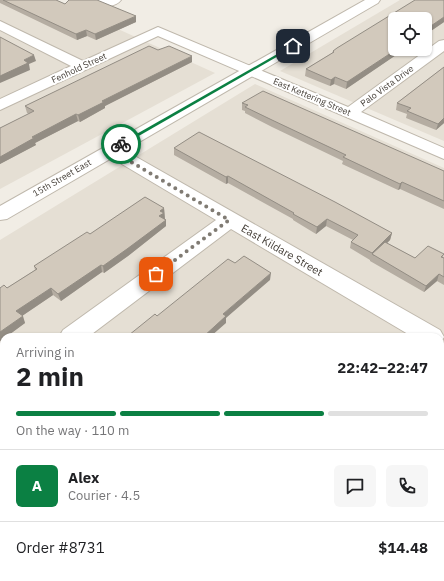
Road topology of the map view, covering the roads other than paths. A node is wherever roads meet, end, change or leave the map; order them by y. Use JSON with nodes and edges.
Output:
{"nodes":[{"id":1,"x":374,"y":0,"type":"edge"},
{"id":2,"x":0,"y":25,"type":"edge"},
{"id":3,"x":158,"y":31,"type":"joint"},
{"id":4,"x":444,"y":44,"type":"edge"},
{"id":5,"x":82,"y":66,"type":"junction"},
{"id":6,"x":251,"y":70,"type":"junction"},
{"id":7,"x":0,"y":105,"type":"edge"},
{"id":8,"x":350,"y":113,"type":"junction"},
{"id":9,"x":111,"y":150,"type":"junction"},
{"id":10,"x":444,"y":154,"type":"edge"},
{"id":11,"x":0,"y":214,"type":"edge"},
{"id":12,"x":229,"y":220,"type":"junction"},
{"id":13,"x":76,"y":333,"type":"edge"},
{"id":14,"x":425,"y":333,"type":"edge"}],
"edges":[{"from":1,"to":6,"type":"street","name":"15th Street East"},
{"from":2,"to":5,"type":"street"},
{"from":3,"to":5,"type":"street","name":"Fenhold Street"},
{"from":3,"to":6,"type":"street","name":"East Kettering Street"},
{"from":4,"to":8,"type":"street","name":"Palo Vista Drive"},
{"from":5,"to":7,"type":"street","name":"Fenhold Street"},
{"from":6,"to":8,"type":"street","name":"East Kettering Street"},
{"from":6,"to":9,"type":"street","name":"15th Street East"},
{"from":8,"to":10,"type":"street","name":"East Kettering Street"},
{"from":9,"to":11,"type":"street","name":"15th Street East"},
{"from":9,"to":12,"type":"street","name":"East Kildare Street"},
{"from":12,"to":13,"type":"street"},
{"from":12,"to":14,"type":"street","name":"East Kildare Street"}]}
